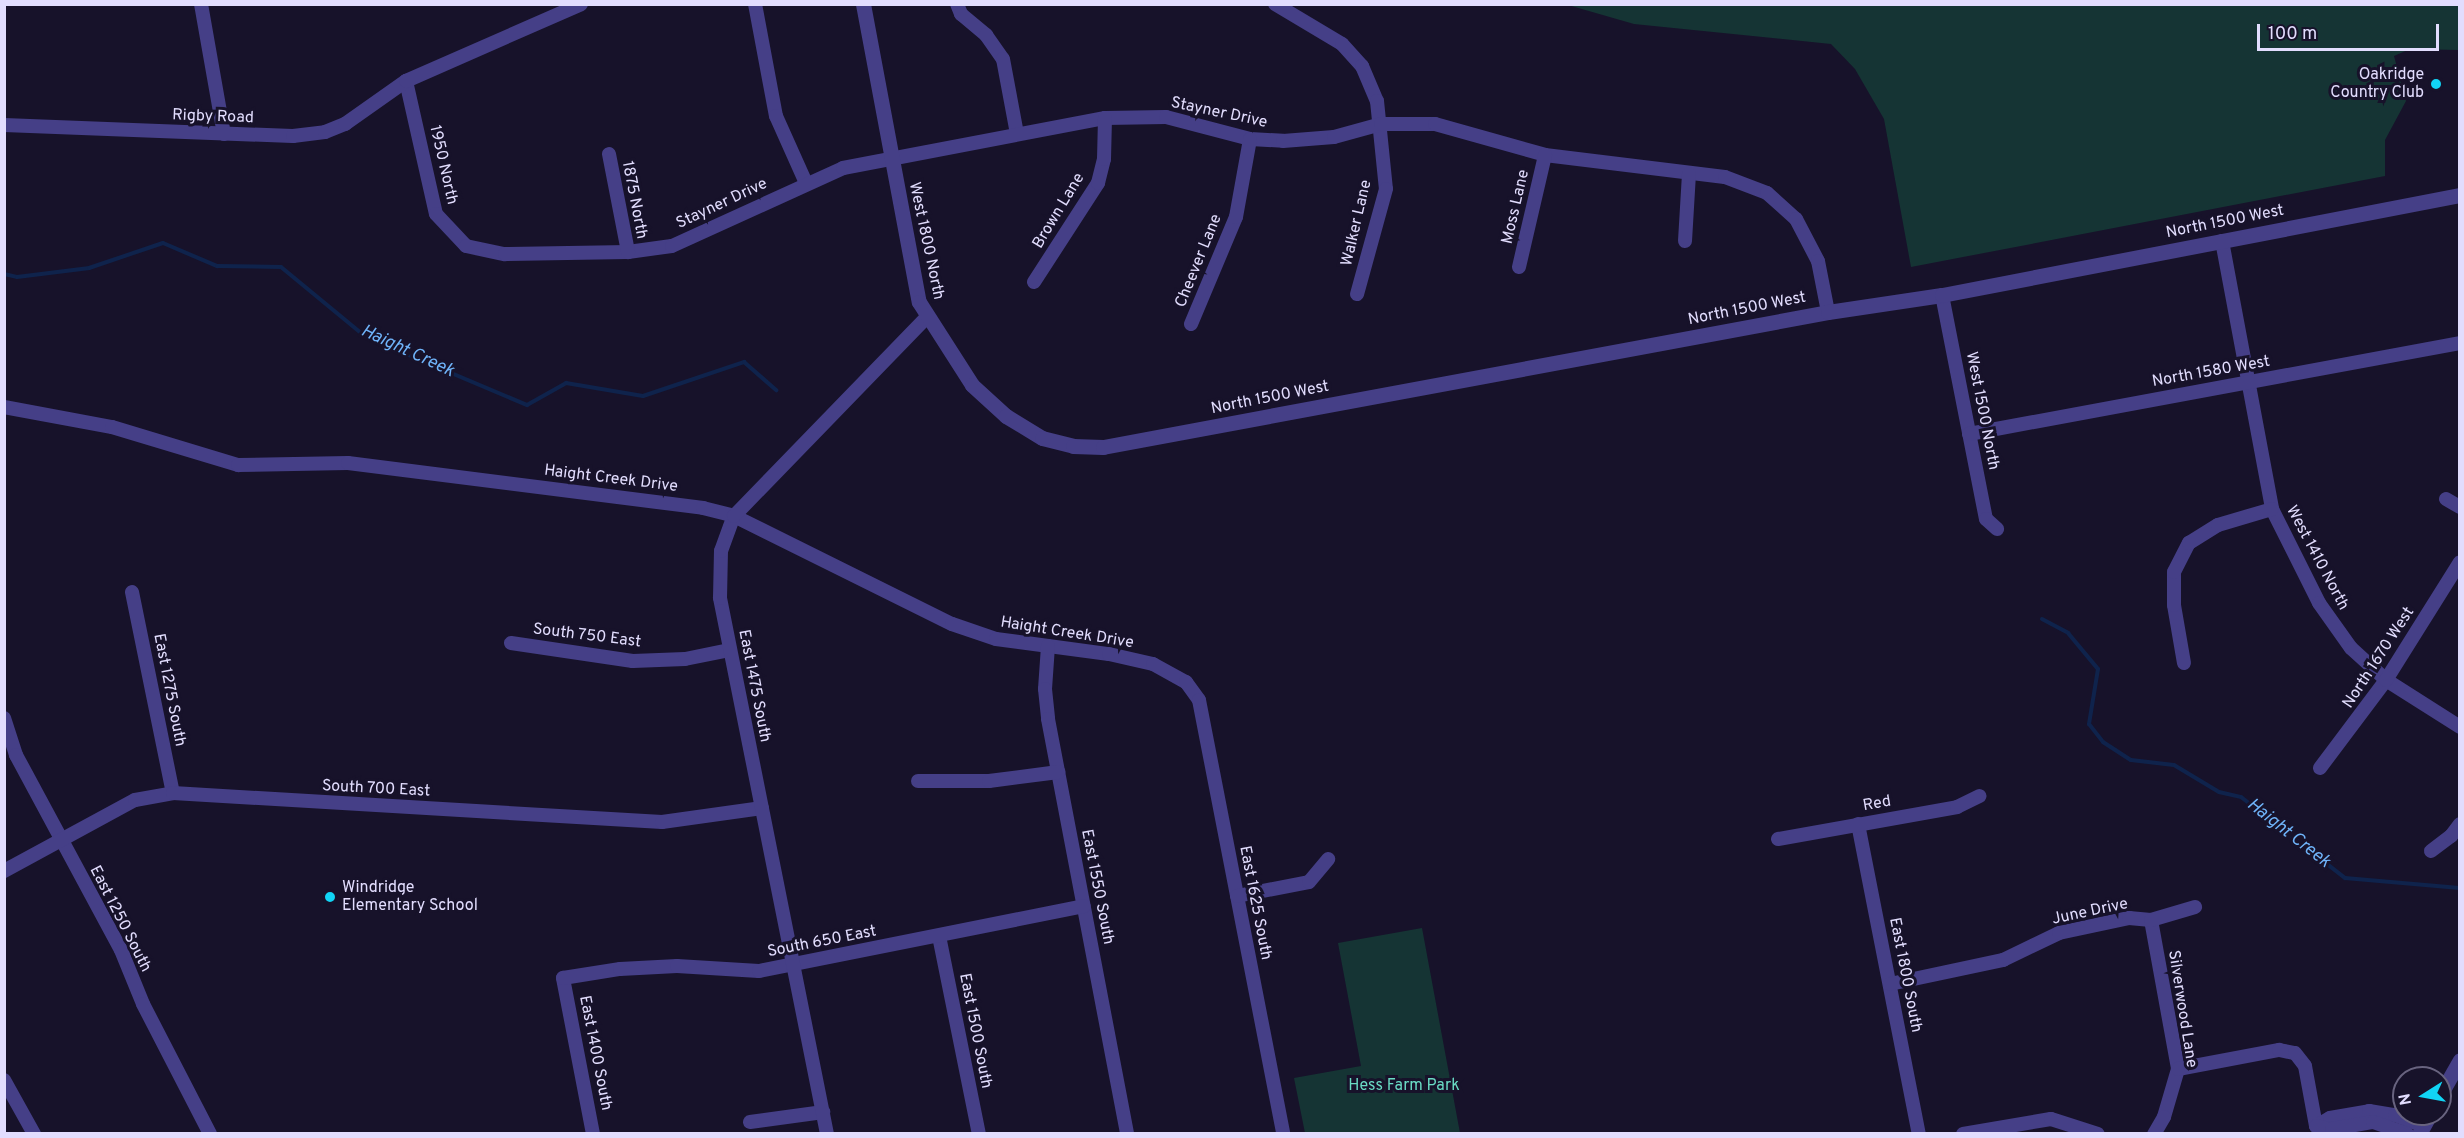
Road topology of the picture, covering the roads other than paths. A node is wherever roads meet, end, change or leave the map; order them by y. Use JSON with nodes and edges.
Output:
{"nodes":[{"id":1,"x":201,"y":4,"type":"edge"},
{"id":2,"x":581,"y":4,"type":"edge"},
{"id":3,"x":755,"y":4,"type":"edge"},
{"id":4,"x":863,"y":4,"type":"edge"},
{"id":5,"x":957,"y":4,"type":"edge"},
{"id":6,"x":1275,"y":4,"type":"edge"},
{"id":7,"x":406,"y":81,"type":"junction"},
{"id":8,"x":1105,"y":118,"type":"junction"},
{"id":9,"x":1381,"y":124,"type":"junction"},
{"id":10,"x":4,"y":125,"type":"edge"},
{"id":11,"x":224,"y":134,"type":"junction"},
{"id":12,"x":1017,"y":134,"type":"junction"},
{"id":13,"x":1250,"y":139,"type":"junction"},
{"id":14,"x":609,"y":154,"type":"dead end"},
{"id":15,"x":1545,"y":155,"type":"junction"},
{"id":16,"x":890,"y":160,"type":"junction"},
{"id":17,"x":1689,"y":174,"type":"junction"},
{"id":18,"x":806,"y":183,"type":"junction"},
{"id":19,"x":2460,"y":195,"type":"edge"},
{"id":20,"x":1685,"y":241,"type":"dead end"},
{"id":21,"x":2222,"y":241,"type":"junction"},
{"id":22,"x":466,"y":246,"type":"joint"},
{"id":23,"x":627,"y":252,"type":"junction"},
{"id":24,"x":1519,"y":267,"type":"dead end"},
{"id":25,"x":1034,"y":282,"type":"dead end"},
{"id":26,"x":1357,"y":294,"type":"dead end"},
{"id":27,"x":1942,"y":295,"type":"junction"},
{"id":28,"x":1828,"y":312,"type":"junction"},
{"id":29,"x":926,"y":318,"type":"junction"},
{"id":30,"x":1191,"y":324,"type":"dead end"},
{"id":31,"x":2460,"y":343,"type":"edge"},
{"id":32,"x":2248,"y":382,"type":"junction"},
{"id":33,"x":4,"y":407,"type":"edge"},
{"id":34,"x":1969,"y":434,"type":"junction"},
{"id":35,"x":1042,"y":438,"type":"joint"},
{"id":36,"x":2445,"y":499,"type":"dead end"},
{"id":37,"x":2460,"y":507,"type":"edge"},
{"id":38,"x":2272,"y":509,"type":"junction"},
{"id":39,"x":734,"y":516,"type":"junction"},
{"id":40,"x":1997,"y":529,"type":"dead end"},
{"id":41,"x":2460,"y":562,"type":"edge"},
{"id":42,"x":132,"y":592,"type":"dead end"},
{"id":43,"x":511,"y":644,"type":"dead end"},
{"id":44,"x":1048,"y":646,"type":"junction"},
{"id":45,"x":730,"y":650,"type":"junction"},
{"id":46,"x":2184,"y":663,"type":"dead end"},
{"id":47,"x":2386,"y":680,"type":"junction"},
{"id":48,"x":1186,"y":682,"type":"joint"},
{"id":49,"x":4,"y":718,"type":"edge"},
{"id":50,"x":2460,"y":727,"type":"edge"},
{"id":51,"x":2320,"y":768,"type":"dead end"},
{"id":52,"x":1058,"y":772,"type":"junction"},
{"id":53,"x":918,"y":781,"type":"dead end"},
{"id":54,"x":173,"y":793,"type":"junction"},
{"id":55,"x":1980,"y":796,"type":"dead end"},
{"id":56,"x":762,"y":808,"type":"junction"},
{"id":57,"x":1858,"y":824,"type":"junction"},
{"id":58,"x":2460,"y":824,"type":"edge"},
{"id":59,"x":1778,"y":839,"type":"dead end"},
{"id":60,"x":60,"y":840,"type":"junction"},
{"id":61,"x":2431,"y":851,"type":"dead end"},
{"id":62,"x":1328,"y":859,"type":"dead end"},
{"id":63,"x":4,"y":871,"type":"edge"},
{"id":64,"x":1237,"y":896,"type":"junction"},
{"id":65,"x":1084,"y":906,"type":"junction"},
{"id":66,"x":2195,"y":907,"type":"dead end"},
{"id":67,"x":2151,"y":920,"type":"junction"},
{"id":68,"x":939,"y":936,"type":"junction"},
{"id":69,"x":793,"y":966,"type":"junction"},
{"id":70,"x":563,"y":978,"type":"joint"},
{"id":71,"x":1890,"y":984,"type":"junction"},
{"id":72,"x":2460,"y":1059,"type":"edge"},
{"id":73,"x":2178,"y":1069,"type":"junction"},
{"id":74,"x":2452,"y":1073,"type":"edge"},
{"id":75,"x":4,"y":1080,"type":"edge"},
{"id":76,"x":823,"y":1112,"type":"junction"},
{"id":77,"x":2392,"y":1115,"type":"edge"},
{"id":78,"x":750,"y":1122,"type":"dead end"},
{"id":79,"x":2316,"y":1126,"type":"junction"},
{"id":80,"x":34,"y":1134,"type":"edge"},
{"id":81,"x":210,"y":1134,"type":"edge"},
{"id":82,"x":593,"y":1134,"type":"edge"},
{"id":83,"x":827,"y":1134,"type":"edge"},
{"id":84,"x":979,"y":1134,"type":"edge"},
{"id":85,"x":1127,"y":1134,"type":"edge"},
{"id":86,"x":1283,"y":1134,"type":"edge"},
{"id":87,"x":1919,"y":1134,"type":"edge"},
{"id":88,"x":1963,"y":1134,"type":"edge"},
{"id":89,"x":2098,"y":1134,"type":"edge"},
{"id":90,"x":2154,"y":1134,"type":"edge"},
{"id":91,"x":2407,"y":1134,"type":"edge"}],
"edges":[{"from":1,"to":11,"type":"street"},
{"from":2,"to":7,"type":"street","name":"Rigby Road"},
{"from":3,"to":18,"type":"street"},
{"from":4,"to":16,"type":"street","name":"West 1800 North"},
{"from":5,"to":12,"type":"street"},
{"from":6,"to":9,"type":"street","name":"Walker Lane"},
{"from":7,"to":11,"type":"street","name":"Rigby Road"},
{"from":7,"to":22,"type":"street","name":"1950 North"},
{"from":8,"to":12,"type":"street","name":"Stayner Drive"},
{"from":8,"to":13,"type":"street","name":"Stayner Drive"},
{"from":8,"to":25,"type":"street","name":"Brown Lane"},
{"from":9,"to":13,"type":"street","name":"Stayner Drive"},
{"from":9,"to":15,"type":"street","name":"Stayner Drive"},
{"from":9,"to":26,"type":"street","name":"Walker Lane"},
{"from":10,"to":11,"type":"street","name":"Rigby Road"},
{"from":12,"to":16,"type":"street","name":"Stayner Drive"},
{"from":13,"to":30,"type":"street","name":"Cheever Lane"},
{"from":14,"to":23,"type":"street","name":"1875 North"},
{"from":15,"to":17,"type":"street","name":"Stayner Drive"},
{"from":15,"to":24,"type":"street","name":"Moss Lane"},
{"from":16,"to":18,"type":"street","name":"Stayner Drive"},
{"from":16,"to":29,"type":"street","name":"West 1800 North"},
{"from":17,"to":20,"type":"street"},
{"from":17,"to":28,"type":"street","name":"Stayner Drive"},
{"from":18,"to":23,"type":"street","name":"Stayner Drive"},
{"from":19,"to":21,"type":"street","name":"North 1500 West"},
{"from":21,"to":27,"type":"street","name":"North 1500 West"},
{"from":21,"to":32,"type":"street","name":"West 1410 North"},
{"from":22,"to":23,"type":"street","name":"Stayner Drive"},
{"from":27,"to":28,"type":"street","name":"North 1500 West"},
{"from":27,"to":34,"type":"street","name":"West 1500 North"},
{"from":28,"to":35,"type":"street","name":"North 1500 West"},
{"from":29,"to":35,"type":"street","name":"West 1800 North"},
{"from":29,"to":39,"type":"street","name":"East 1475 South"},
{"from":31,"to":32,"type":"street","name":"North 1580 West"},
{"from":32,"to":34,"type":"street","name":"North 1580 West"},
{"from":32,"to":38,"type":"street","name":"West 1410 North"},
{"from":33,"to":39,"type":"street","name":"Haight Creek Drive"},
{"from":34,"to":40,"type":"street","name":"West 1500 North"},
{"from":36,"to":37,"type":"street"},
{"from":38,"to":46,"type":"street"},
{"from":38,"to":47,"type":"street","name":"West 1410 North"},
{"from":39,"to":44,"type":"street","name":"Haight Creek Drive"},
{"from":39,"to":45,"type":"street","name":"East 1475 South"},
{"from":41,"to":47,"type":"street","name":"North 1670 West"},
{"from":42,"to":54,"type":"street","name":"East 1275 South"},
{"from":43,"to":45,"type":"street","name":"South 750 East"},
{"from":44,"to":48,"type":"street","name":"Haight Creek Drive"},
{"from":44,"to":52,"type":"street","name":"East 1550 South"},
{"from":45,"to":56,"type":"street","name":"East 1475 South"},
{"from":47,"to":50,"type":"street","name":"West 1410 North"},
{"from":47,"to":51,"type":"street","name":"North 1670 West"},
{"from":48,"to":64,"type":"street","name":"East 1625 South"},
{"from":49,"to":60,"type":"street","name":"East 1250 South"},
{"from":52,"to":53,"type":"street"},
{"from":52,"to":65,"type":"street","name":"East 1550 South"},
{"from":54,"to":56,"type":"street","name":"South 700 East"},
{"from":54,"to":60,"type":"street","name":"South 700 East"},
{"from":55,"to":57,"type":"street","name":"Red"},
{"from":56,"to":69,"type":"street","name":"East 1475 South"},
{"from":57,"to":59,"type":"street","name":"Red"},
{"from":57,"to":71,"type":"street","name":"East 1800 South"},
{"from":58,"to":61,"type":"street"},
{"from":60,"to":63,"type":"street","name":"South 700 East"},
{"from":60,"to":81,"type":"street","name":"East 1250 South"},
{"from":62,"to":64,"type":"street"},
{"from":64,"to":86,"type":"street","name":"East 1625 South"},
{"from":65,"to":68,"type":"street","name":"South 650 East"},
{"from":65,"to":85,"type":"street","name":"East 1550 South"},
{"from":66,"to":67,"type":"street","name":"June Drive"},
{"from":67,"to":71,"type":"street","name":"June Drive"},
{"from":67,"to":73,"type":"street","name":"Silverwood Lane"},
{"from":68,"to":69,"type":"street","name":"South 650 East"},
{"from":68,"to":84,"type":"street","name":"East 1500 South"},
{"from":69,"to":70,"type":"street","name":"South 650 East"},
{"from":69,"to":76,"type":"street","name":"East 1475 South"},
{"from":70,"to":82,"type":"street","name":"East 1400 South"},
{"from":71,"to":87,"type":"street","name":"East 1800 South"},
{"from":72,"to":74,"type":"street"},
{"from":73,"to":79,"type":"street"},
{"from":73,"to":90,"type":"street","name":"Silverwood Lane"},
{"from":75,"to":80,"type":"street"},
{"from":76,"to":78,"type":"street"},
{"from":76,"to":83,"type":"street","name":"East 1475 South"},
{"from":77,"to":79,"type":"street"},
{"from":79,"to":91,"type":"street"},
{"from":88,"to":89,"type":"street"}]}
